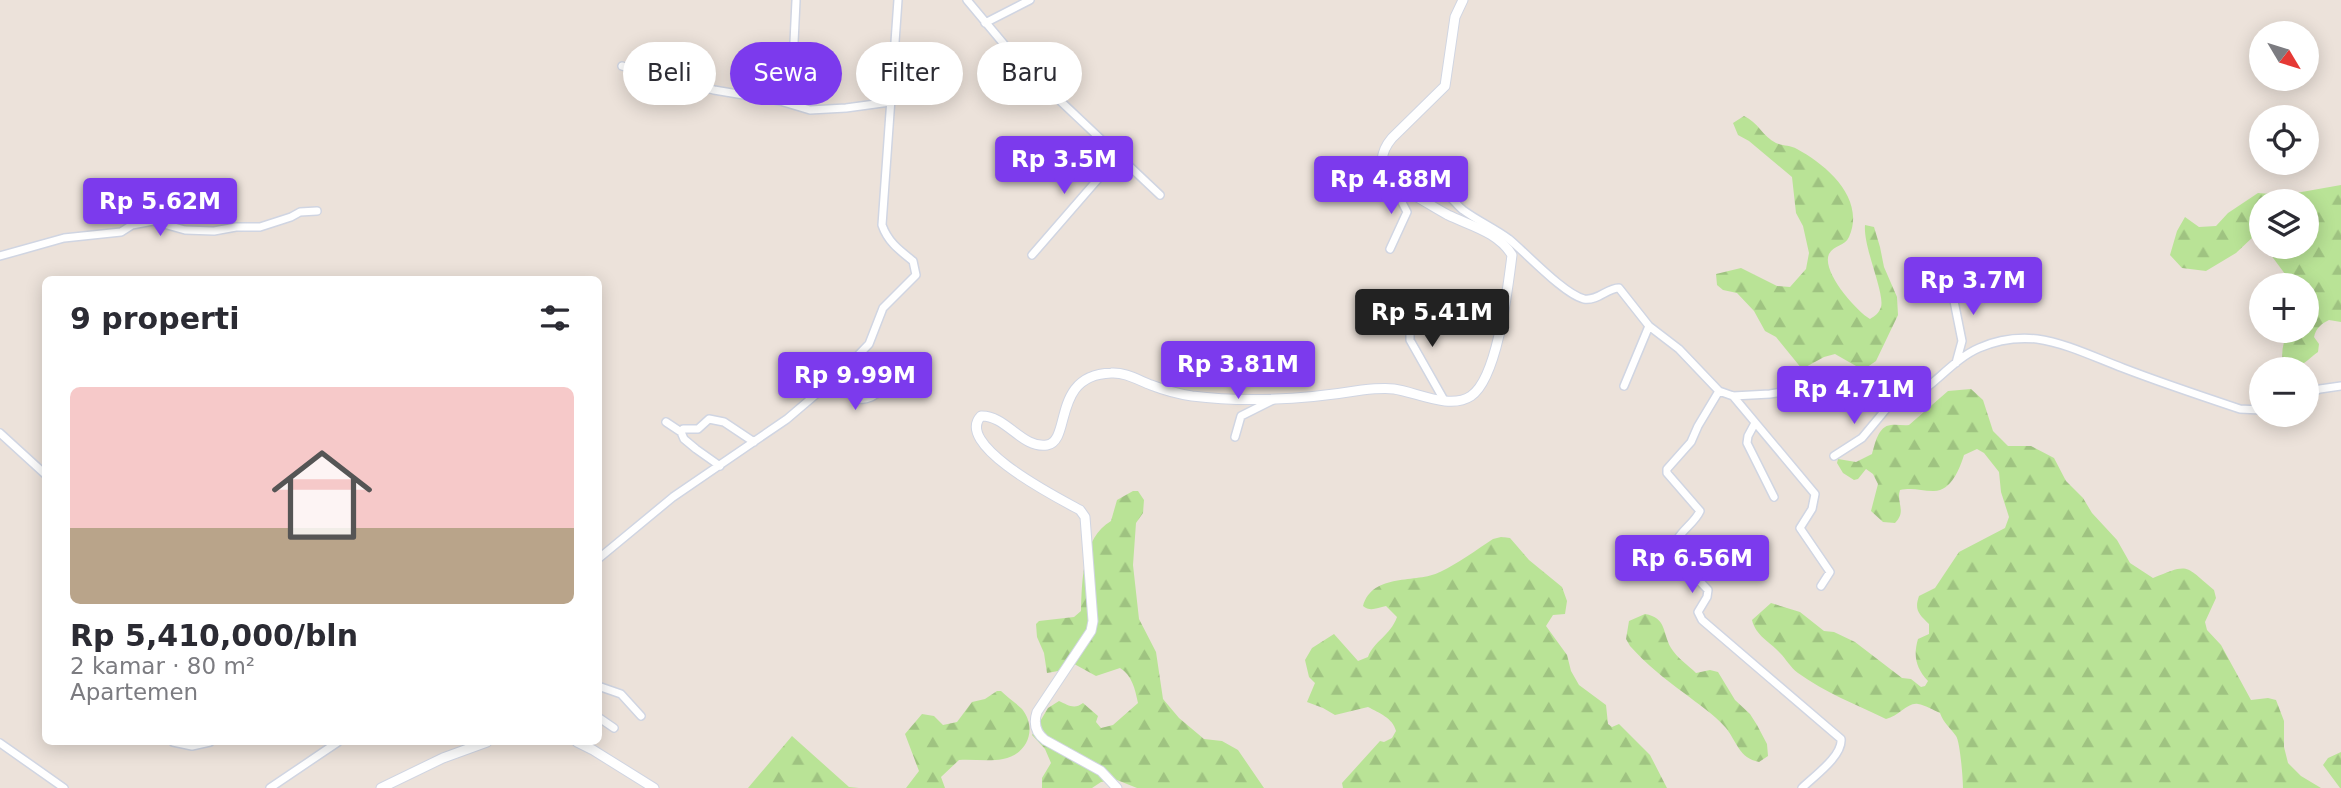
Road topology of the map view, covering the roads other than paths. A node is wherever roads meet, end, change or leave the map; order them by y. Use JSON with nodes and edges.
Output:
{"nodes":[{"id":1,"x":898,"y":0,"type":"edge"},
{"id":2,"x":967,"y":0,"type":"edge"},
{"id":3,"x":1030,"y":0,"type":"edge"},
{"id":4,"x":1463,"y":0,"type":"edge"},
{"id":5,"x":796,"y":1,"type":"edge"},
{"id":6,"x":985,"y":23,"type":"junction"},
{"id":7,"x":794,"y":42,"type":"edge"},
{"id":8,"x":895,"y":42,"type":"edge"},
{"id":9,"x":622,"y":66,"type":"dead end"},
{"id":10,"x":730,"y":93,"type":"edge"},
{"id":11,"x":795,"y":105,"type":"edge"},
{"id":12,"x":868,"y":105,"type":"edge"},
{"id":13,"x":890,"y":105,"type":"edge"},
{"id":14,"x":1118,"y":156,"type":"junction"},
{"id":15,"x":1392,"y":182,"type":"junction"},
{"id":16,"x":1160,"y":195,"type":"dead end"},
{"id":17,"x":1417,"y":197,"type":"junction"},
{"id":18,"x":317,"y":211,"type":"dead end"},
{"id":19,"x":1390,"y":249,"type":"dead end"},
{"id":20,"x":1032,"y":255,"type":"dead end"},
{"id":21,"x":0,"y":256,"type":"edge"},
{"id":22,"x":1948,"y":271,"type":"dead end"},
{"id":23,"x":1425,"y":297,"type":"dead end"},
{"id":24,"x":1649,"y":326,"type":"junction"},
{"id":25,"x":1956,"y":363,"type":"junction"},
{"id":26,"x":841,"y":373,"type":"junction"},
{"id":27,"x":892,"y":386,"type":"dead end"},
{"id":28,"x":1624,"y":386,"type":"dead end"},
{"id":29,"x":2341,"y":386,"type":"edge"},
{"id":30,"x":2319,"y":389,"type":"edge"},
{"id":31,"x":1719,"y":391,"type":"junction"},
{"id":32,"x":1733,"y":396,"type":"junction"},
{"id":33,"x":1277,"y":398,"type":"junction"},
{"id":34,"x":1444,"y":400,"type":"junction"},
{"id":35,"x":1887,"y":408,"type":"junction"},
{"id":36,"x":2249,"y":409,"type":"edge"},
{"id":37,"x":666,"y":422,"type":"dead end"},
{"id":38,"x":1755,"y":423,"type":"junction"},
{"id":39,"x":681,"y":432,"type":"junction"},
{"id":40,"x":0,"y":433,"type":"edge"},
{"id":41,"x":1235,"y":437,"type":"dead end"},
{"id":42,"x":754,"y":442,"type":"junction"},
{"id":43,"x":1834,"y":456,"type":"dead end"},
{"id":44,"x":720,"y":466,"type":"junction"},
{"id":45,"x":42,"y":471,"type":"edge"},
{"id":46,"x":1774,"y":496,"type":"dead end"},
{"id":47,"x":602,"y":556,"type":"edge"},
{"id":48,"x":1821,"y":586,"type":"dead end"},
{"id":49,"x":602,"y":687,"type":"edge"},
{"id":50,"x":642,"y":716,"type":"dead end"},
{"id":51,"x":602,"y":720,"type":"edge"},
{"id":52,"x":614,"y":728,"type":"dead end"},
{"id":53,"x":0,"y":743,"type":"edge"},
{"id":54,"x":334,"y":745,"type":"edge"},
{"id":55,"x":479,"y":745,"type":"edge"},
{"id":56,"x":583,"y":745,"type":"edge"},
{"id":57,"x":64,"y":788,"type":"edge"},
{"id":58,"x":270,"y":788,"type":"edge"},
{"id":59,"x":381,"y":788,"type":"edge"},
{"id":60,"x":654,"y":788,"type":"edge"},
{"id":61,"x":1117,"y":788,"type":"edge"},
{"id":62,"x":1802,"y":788,"type":"edge"}],
"edges":[{"from":1,"to":8,"type":"street"},
{"from":2,"to":6,"type":"street"},
{"from":3,"to":6,"type":"street"},
{"from":4,"to":15,"type":"street"},
{"from":5,"to":7,"type":"street"},
{"from":6,"to":14,"type":"street"},
{"from":9,"to":10,"type":"street"},
{"from":11,"to":12,"type":"street"},
{"from":13,"to":26,"type":"street"},
{"from":14,"to":16,"type":"street"},
{"from":14,"to":20,"type":"street"},
{"from":15,"to":17,"type":"street"},
{"from":15,"to":19,"type":"street"},
{"from":17,"to":24,"type":"street"},
{"from":17,"to":34,"type":"street"},
{"from":18,"to":21,"type":"street"},
{"from":22,"to":25,"type":"street"},
{"from":23,"to":34,"type":"street"},
{"from":24,"to":28,"type":"street"},
{"from":24,"to":31,"type":"street"},
{"from":25,"to":35,"type":"street"},
{"from":25,"to":36,"type":"street"},
{"from":26,"to":27,"type":"street"},
{"from":26,"to":42,"type":"street"},
{"from":29,"to":30,"type":"street"},
{"from":31,"to":32,"type":"street"},
{"from":31,"to":62,"type":"street"},
{"from":32,"to":35,"type":"street"},
{"from":32,"to":38,"type":"street"},
{"from":33,"to":34,"type":"street"},
{"from":33,"to":41,"type":"street"},
{"from":33,"to":61,"type":"street"},
{"from":35,"to":43,"type":"street"},
{"from":37,"to":39,"type":"street"},
{"from":38,"to":46,"type":"street"},
{"from":38,"to":48,"type":"street"},
{"from":39,"to":42,"type":"street"},
{"from":39,"to":44,"type":"street"},
{"from":40,"to":45,"type":"street"},
{"from":42,"to":44,"type":"street"},
{"from":44,"to":47,"type":"street"},
{"from":49,"to":50,"type":"street"},
{"from":51,"to":52,"type":"street"},
{"from":53,"to":57,"type":"street"},
{"from":54,"to":58,"type":"street"},
{"from":55,"to":59,"type":"street"},
{"from":56,"to":60,"type":"street"}]}
